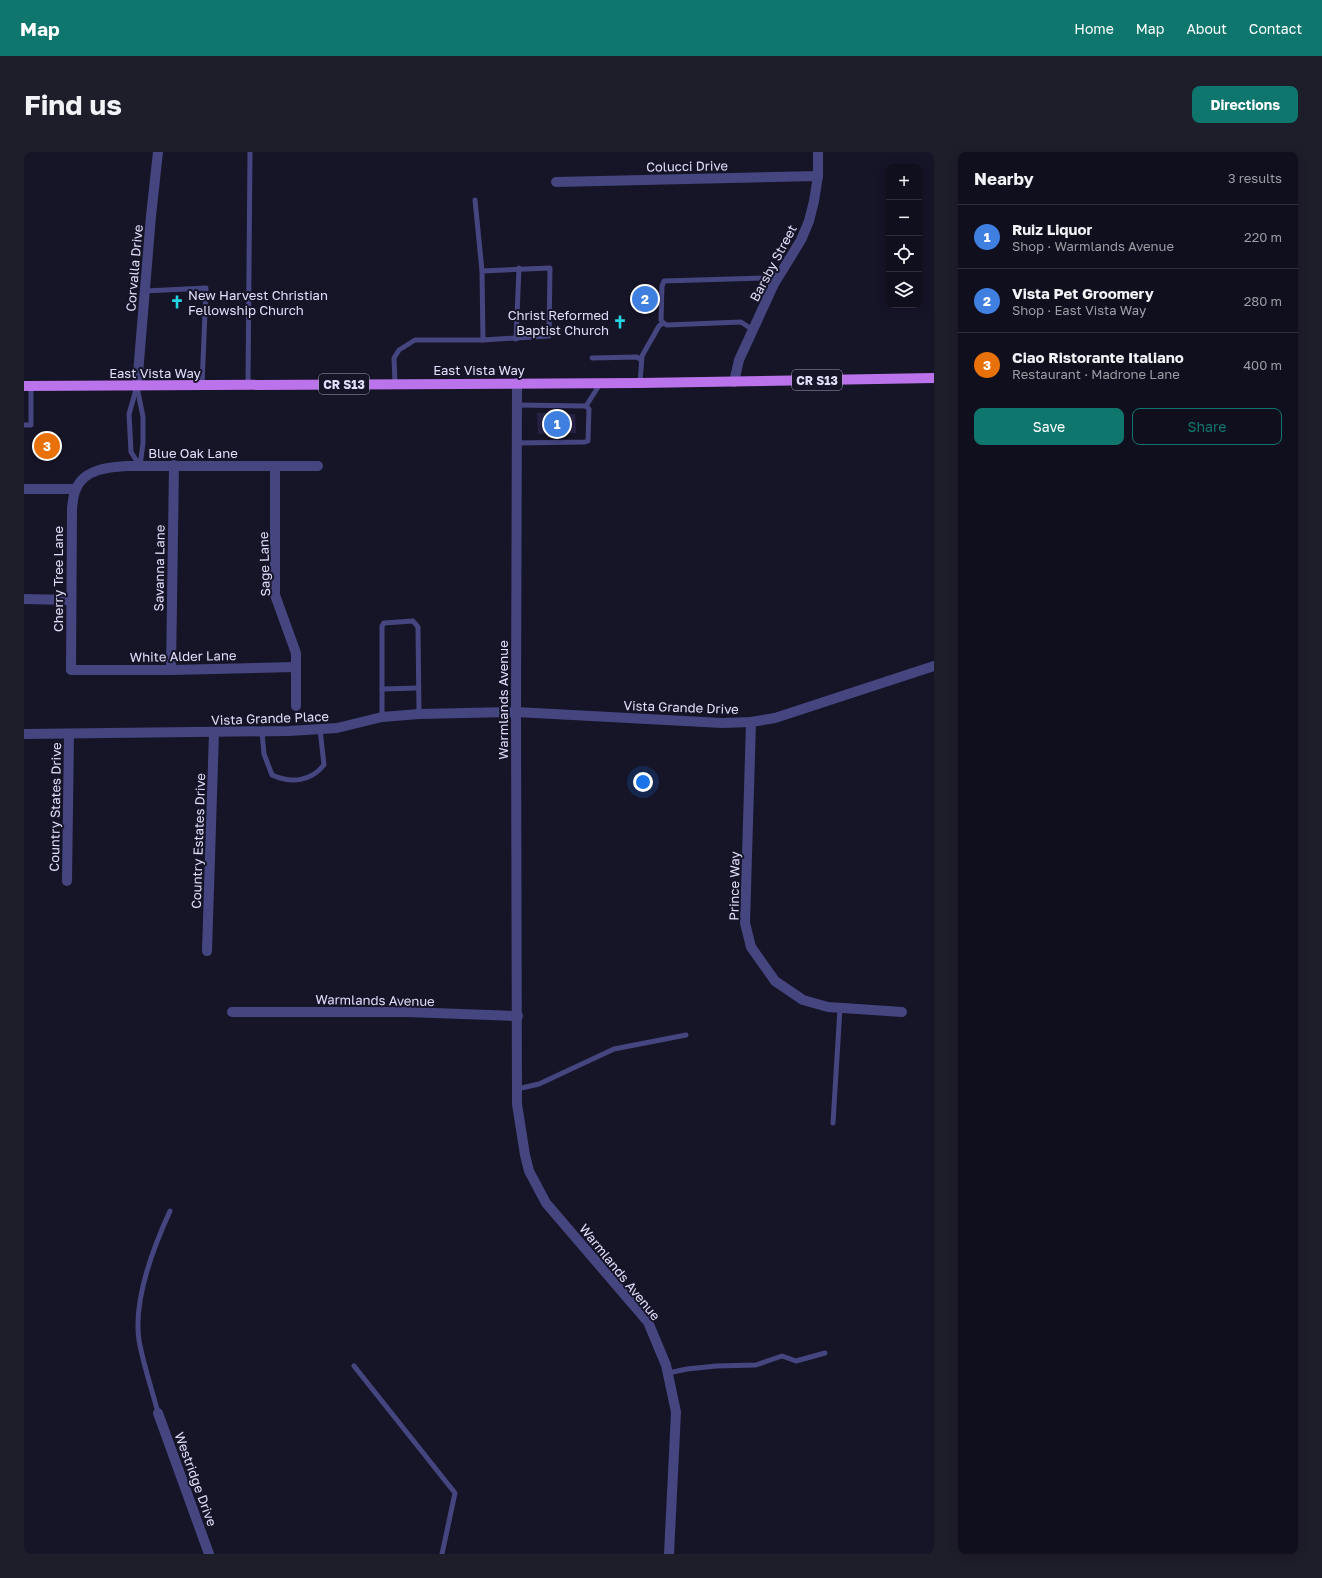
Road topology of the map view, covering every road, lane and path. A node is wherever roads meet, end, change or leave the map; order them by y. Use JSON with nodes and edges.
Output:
{"nodes":[{"id":1,"x":158,"y":152,"type":"edge"},
{"id":2,"x":250,"y":152,"type":"edge"},
{"id":3,"x":818,"y":152,"type":"edge"},
{"id":4,"x":818,"y":176,"type":"junction"},
{"id":5,"x":556,"y":182,"type":"dead end"},
{"id":6,"x":475,"y":200,"type":"dead end"},
{"id":7,"x":519,"y":268,"type":"junction"},
{"id":8,"x":482,"y":271,"type":"junction"},
{"id":9,"x":774,"y":284,"type":"junction"},
{"id":10,"x":145,"y":291,"type":"junction"},
{"id":11,"x":663,"y":323,"type":"junction"},
{"id":12,"x":752,"y":330,"type":"junction"},
{"id":13,"x":516,"y":339,"type":"junction"},
{"id":14,"x":483,"y":340,"type":"junction"},
{"id":15,"x":592,"y":358,"type":"dead end"},
{"id":16,"x":641,"y":360,"type":"junction"},
{"id":17,"x":934,"y":378,"type":"edge"},
{"id":18,"x":734,"y":382,"type":"junction"},
{"id":19,"x":395,"y":383,"type":"junction"},
{"id":20,"x":517,"y":383,"type":"junction"},
{"id":21,"x":600,"y":383,"type":"junction"},
{"id":22,"x":640,"y":383,"type":"junction"},
{"id":23,"x":248,"y":385,"type":"junction"},
{"id":24,"x":27,"y":386,"type":"edge"},
{"id":25,"x":137,"y":386,"type":"junction"},
{"id":26,"x":202,"y":386,"type":"junction"},
{"id":27,"x":517,"y":404,"type":"junction"},
{"id":28,"x":586,"y":406,"type":"junction"},
{"id":29,"x":24,"y":425,"type":"edge"},
{"id":30,"x":517,"y":442,"type":"junction"},
{"id":31,"x":174,"y":465,"type":"junction"},
{"id":32,"x":140,"y":466,"type":"junction"},
{"id":33,"x":275,"y":466,"type":"junction"},
{"id":34,"x":318,"y":466,"type":"dead end"},
{"id":35,"x":24,"y":489,"type":"edge"},
{"id":36,"x":76,"y":489,"type":"junction"},
{"id":37,"x":24,"y":599,"type":"edge"},
{"id":38,"x":71,"y":600,"type":"junction"},
{"id":39,"x":934,"y":666,"type":"edge"},
{"id":40,"x":296,"y":667,"type":"junction"},
{"id":41,"x":71,"y":670,"type":"joint"},
{"id":42,"x":171,"y":670,"type":"junction"},
{"id":43,"x":418,"y":688,"type":"junction"},
{"id":44,"x":382,"y":689,"type":"junction"},
{"id":45,"x":296,"y":706,"type":"dead end"},
{"id":46,"x":516,"y":712,"type":"junction"},
{"id":47,"x":419,"y":714,"type":"junction"},
{"id":48,"x":382,"y":717,"type":"junction"},
{"id":49,"x":751,"y":722,"type":"junction"},
{"id":50,"x":320,"y":729,"type":"junction"},
{"id":51,"x":214,"y":732,"type":"junction"},
{"id":52,"x":262,"y":732,"type":"junction"},
{"id":53,"x":24,"y":734,"type":"edge"},
{"id":54,"x":69,"y":734,"type":"junction"},
{"id":55,"x":67,"y":881,"type":"dead end"},
{"id":56,"x":207,"y":951,"type":"dead end"},
{"id":57,"x":840,"y":1008,"type":"junction"},
{"id":58,"x":232,"y":1012,"type":"dead end"},
{"id":59,"x":902,"y":1012,"type":"dead end"},
{"id":60,"x":518,"y":1016,"type":"junction"},
{"id":61,"x":686,"y":1035,"type":"dead end"},
{"id":62,"x":517,"y":1089,"type":"junction"},
{"id":63,"x":833,"y":1123,"type":"dead end"},
{"id":64,"x":170,"y":1210,"type":"dead end"},
{"id":65,"x":825,"y":1353,"type":"dead end"},
{"id":66,"x":354,"y":1366,"type":"dead end"},
{"id":67,"x":668,"y":1373,"type":"junction"},
{"id":68,"x":158,"y":1413,"type":"joint"},
{"id":69,"x":209,"y":1554,"type":"edge"},
{"id":70,"x":442,"y":1554,"type":"edge"},
{"id":71,"x":669,"y":1554,"type":"edge"}],
"edges":[{"from":1,"to":10,"type":"street","name":"Corvalla Drive"},
{"from":2,"to":23,"type":"lane"},
{"from":3,"to":4,"type":"street","name":"Barsby Street"},
{"from":4,"to":5,"type":"street","name":"Colucci Drive"},
{"from":4,"to":9,"type":"street","name":"Barsby Street"},
{"from":6,"to":8,"type":"lane"},
{"from":7,"to":8,"type":"lane"},
{"from":7,"to":13,"type":"lane"},
{"from":7,"to":13,"type":"lane"},
{"from":8,"to":14,"type":"lane"},
{"from":9,"to":11,"type":"lane"},
{"from":9,"to":12,"type":"street","name":"Barsby Street"},
{"from":10,"to":25,"type":"street","name":"Corvalla Drive"},
{"from":10,"to":26,"type":"lane"},
{"from":11,"to":12,"type":"lane"},
{"from":11,"to":16,"type":"lane"},
{"from":12,"to":18,"type":"street","name":"Barsby Street"},
{"from":13,"to":14,"type":"lane"},
{"from":14,"to":19,"type":"lane"},
{"from":15,"to":16,"type":"lane"},
{"from":16,"to":22,"type":"lane"},
{"from":17,"to":18,"type":"main road","name":"East Vista Way","number":"CR S13"},
{"from":18,"to":22,"type":"main road","name":"East Vista Way","number":"CR S13"},
{"from":19,"to":20,"type":"main road","name":"East Vista Way","number":"CR S13"},
{"from":19,"to":23,"type":"main road","name":"East Vista Way","number":"CR S13"},
{"from":20,"to":21,"type":"main road","name":"East Vista Way","number":"CR S13"},
{"from":20,"to":27,"type":"street","name":"Warmlands Avenue"},
{"from":21,"to":22,"type":"main road","name":"East Vista Way","number":"CR S13"},
{"from":21,"to":28,"type":"lane"},
{"from":23,"to":26,"type":"main road","name":"East Vista Way","number":"CR S13"},
{"from":24,"to":25,"type":"main road","name":"East Vista Way","number":"CR S13"},
{"from":24,"to":29,"type":"lane"},
{"from":25,"to":26,"type":"main road","name":"East Vista Way","number":"CR S13"},
{"from":25,"to":32,"type":"lane"},
{"from":25,"to":32,"type":"lane"},
{"from":27,"to":28,"type":"lane"},
{"from":27,"to":30,"type":"street","name":"Warmlands Avenue"},
{"from":28,"to":30,"type":"lane"},
{"from":30,"to":46,"type":"street","name":"Warmlands Avenue"},
{"from":31,"to":32,"type":"street","name":"Blue Oak Lane"},
{"from":31,"to":33,"type":"street","name":"Blue Oak Lane"},
{"from":31,"to":42,"type":"street","name":"Savanna Lane"},
{"from":32,"to":36,"type":"street","name":"Blue Oak Lane"},
{"from":33,"to":34,"type":"street","name":"Blue Oak Lane"},
{"from":33,"to":40,"type":"street","name":"Sage Lane"},
{"from":35,"to":36,"type":"street"},
{"from":36,"to":38,"type":"street","name":"Cherry Tree Lane"},
{"from":37,"to":38,"type":"street"},
{"from":38,"to":41,"type":"street","name":"Cherry Tree Lane"},
{"from":39,"to":49,"type":"street","name":"Vista Grande Drive"},
{"from":40,"to":42,"type":"street","name":"White Alder Lane"},
{"from":40,"to":45,"type":"street","name":"Sage Lane"},
{"from":41,"to":42,"type":"street","name":"White Alder Lane"},
{"from":43,"to":44,"type":"lane"},
{"from":43,"to":44,"type":"lane"},
{"from":43,"to":47,"type":"lane"},
{"from":44,"to":48,"type":"lane"},
{"from":46,"to":47,"type":"street","name":"Vista Grande Place"},
{"from":46,"to":49,"type":"street","name":"Vista Grande Drive"},
{"from":46,"to":60,"type":"street","name":"Warmlands Avenue"},
{"from":47,"to":48,"type":"street","name":"Vista Grande Place"},
{"from":48,"to":50,"type":"street","name":"Vista Grande Place"},
{"from":49,"to":57,"type":"street","name":"Prince Way"},
{"from":50,"to":52,"type":"street","name":"Vista Grande Place"},
{"from":50,"to":52,"type":"lane"},
{"from":51,"to":52,"type":"street","name":"Vista Grande Place"},
{"from":51,"to":54,"type":"street","name":"Vista Grande Place"},
{"from":51,"to":56,"type":"street","name":"Country Estates Drive"},
{"from":53,"to":54,"type":"street","name":"Vista Grande Place"},
{"from":54,"to":55,"type":"street","name":"Country States Drive"},
{"from":57,"to":59,"type":"street","name":"Prince Way"},
{"from":57,"to":63,"type":"lane"},
{"from":58,"to":60,"type":"street","name":"Warmlands Avenue"},
{"from":60,"to":62,"type":"street","name":"Warmlands Avenue"},
{"from":61,"to":62,"type":"lane"},
{"from":62,"to":67,"type":"street","name":"Warmlands Avenue"},
{"from":64,"to":68,"type":"lane"},
{"from":65,"to":67,"type":"lane"},
{"from":66,"to":70,"type":"lane"},
{"from":67,"to":71,"type":"street","name":"Warmlands Avenue"},
{"from":68,"to":69,"type":"street","name":"Westridge Drive"}]}
